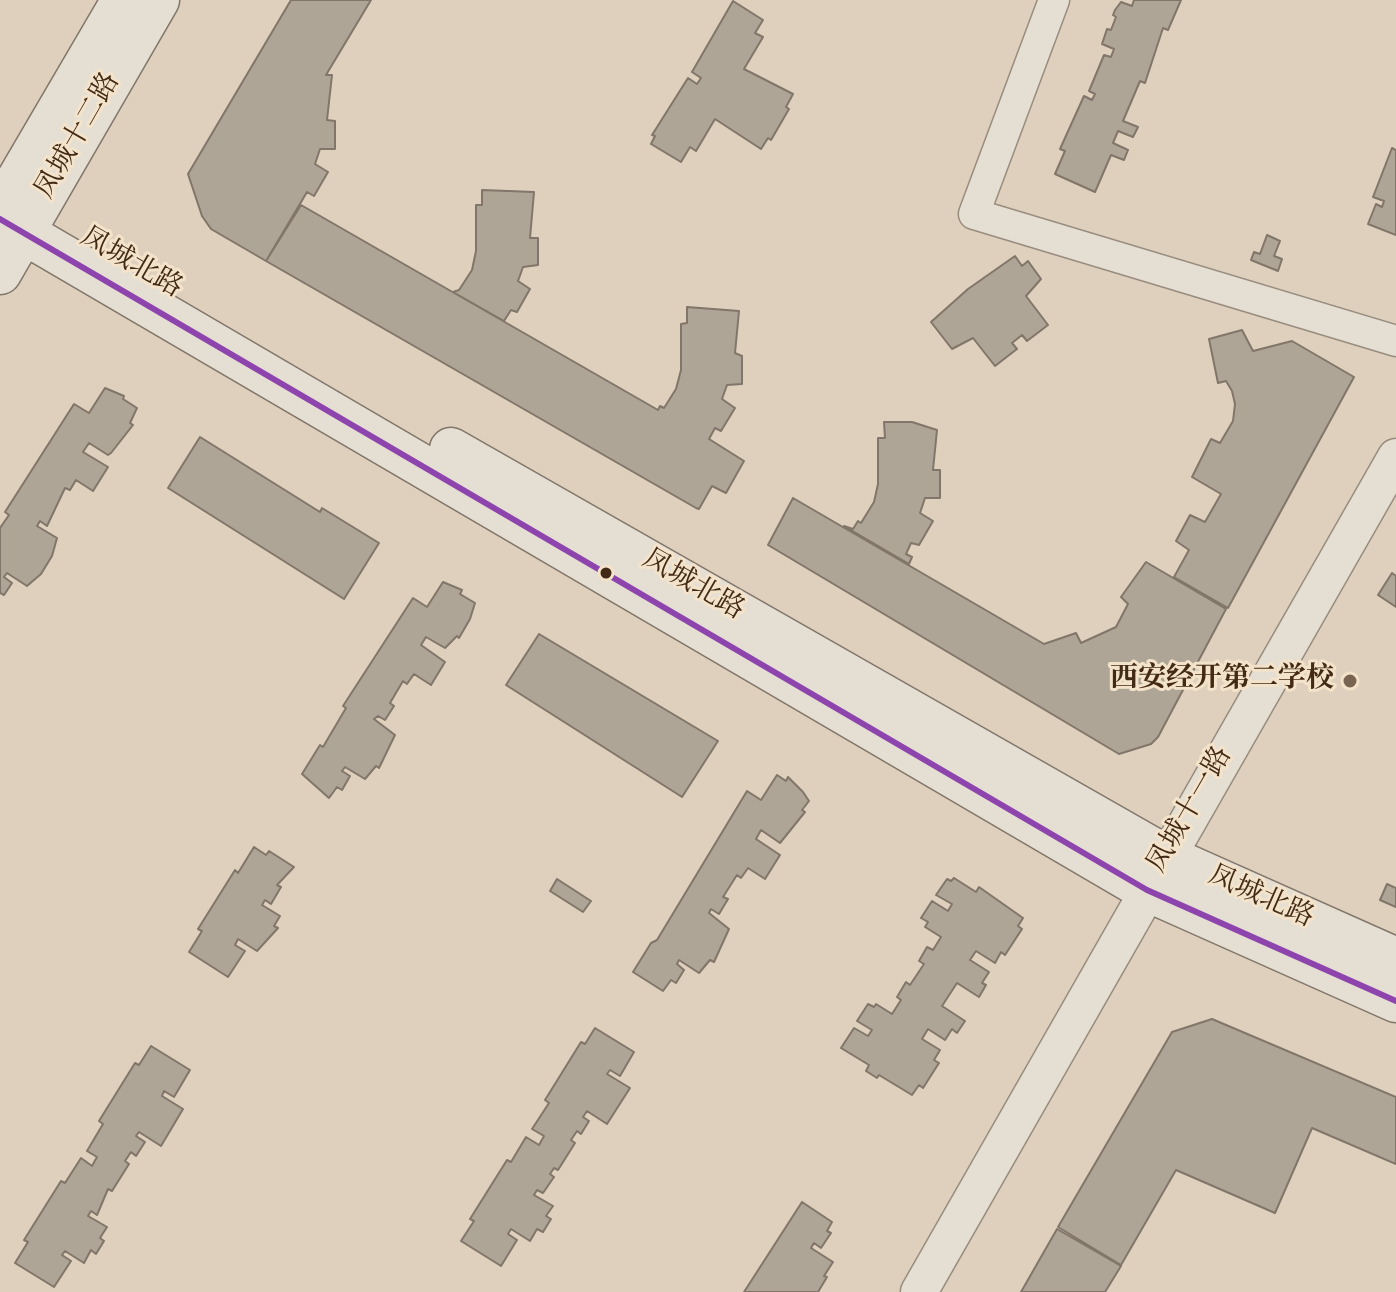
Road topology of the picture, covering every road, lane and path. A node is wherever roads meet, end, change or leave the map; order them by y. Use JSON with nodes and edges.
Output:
{"nodes":[{"id":1,"x":123,"y":0,"type":"edge"},
{"id":2,"x":158,"y":0,"type":"edge"},
{"id":3,"x":1054,"y":0,"type":"edge"},
{"id":4,"x":11,"y":210,"type":"edge"},
{"id":5,"x":0,"y":273,"type":"edge"},
{"id":6,"x":1396,"y":341,"type":"edge"},
{"id":7,"x":1396,"y":457,"type":"edge"},
{"id":8,"x":1156,"y":873,"type":"junction"},
{"id":9,"x":1396,"y":959,"type":"edge"},
{"id":10,"x":1396,"y":1001,"type":"edge"},
{"id":11,"x":919,"y":1292,"type":"edge"}],
"edges":[{"from":1,"to":4,"type":"main road","name":"凤城十二路"},
{"from":2,"to":4,"type":"main road","name":"凤城十二路"},
{"from":3,"to":6,"type":"street"},
{"from":4,"to":5,"type":"main road","name":"凤城十二路"},
{"from":4,"to":8,"type":"main road","name":"凤城北路"},
{"from":7,"to":8,"type":"street","name":"凤城十一路"},
{"from":8,"to":9,"type":"main road","name":"凤城北路"},
{"from":8,"to":10,"type":"main road","name":"凤城北路"},
{"from":8,"to":11,"type":"street","name":"凤城十一路"}]}
